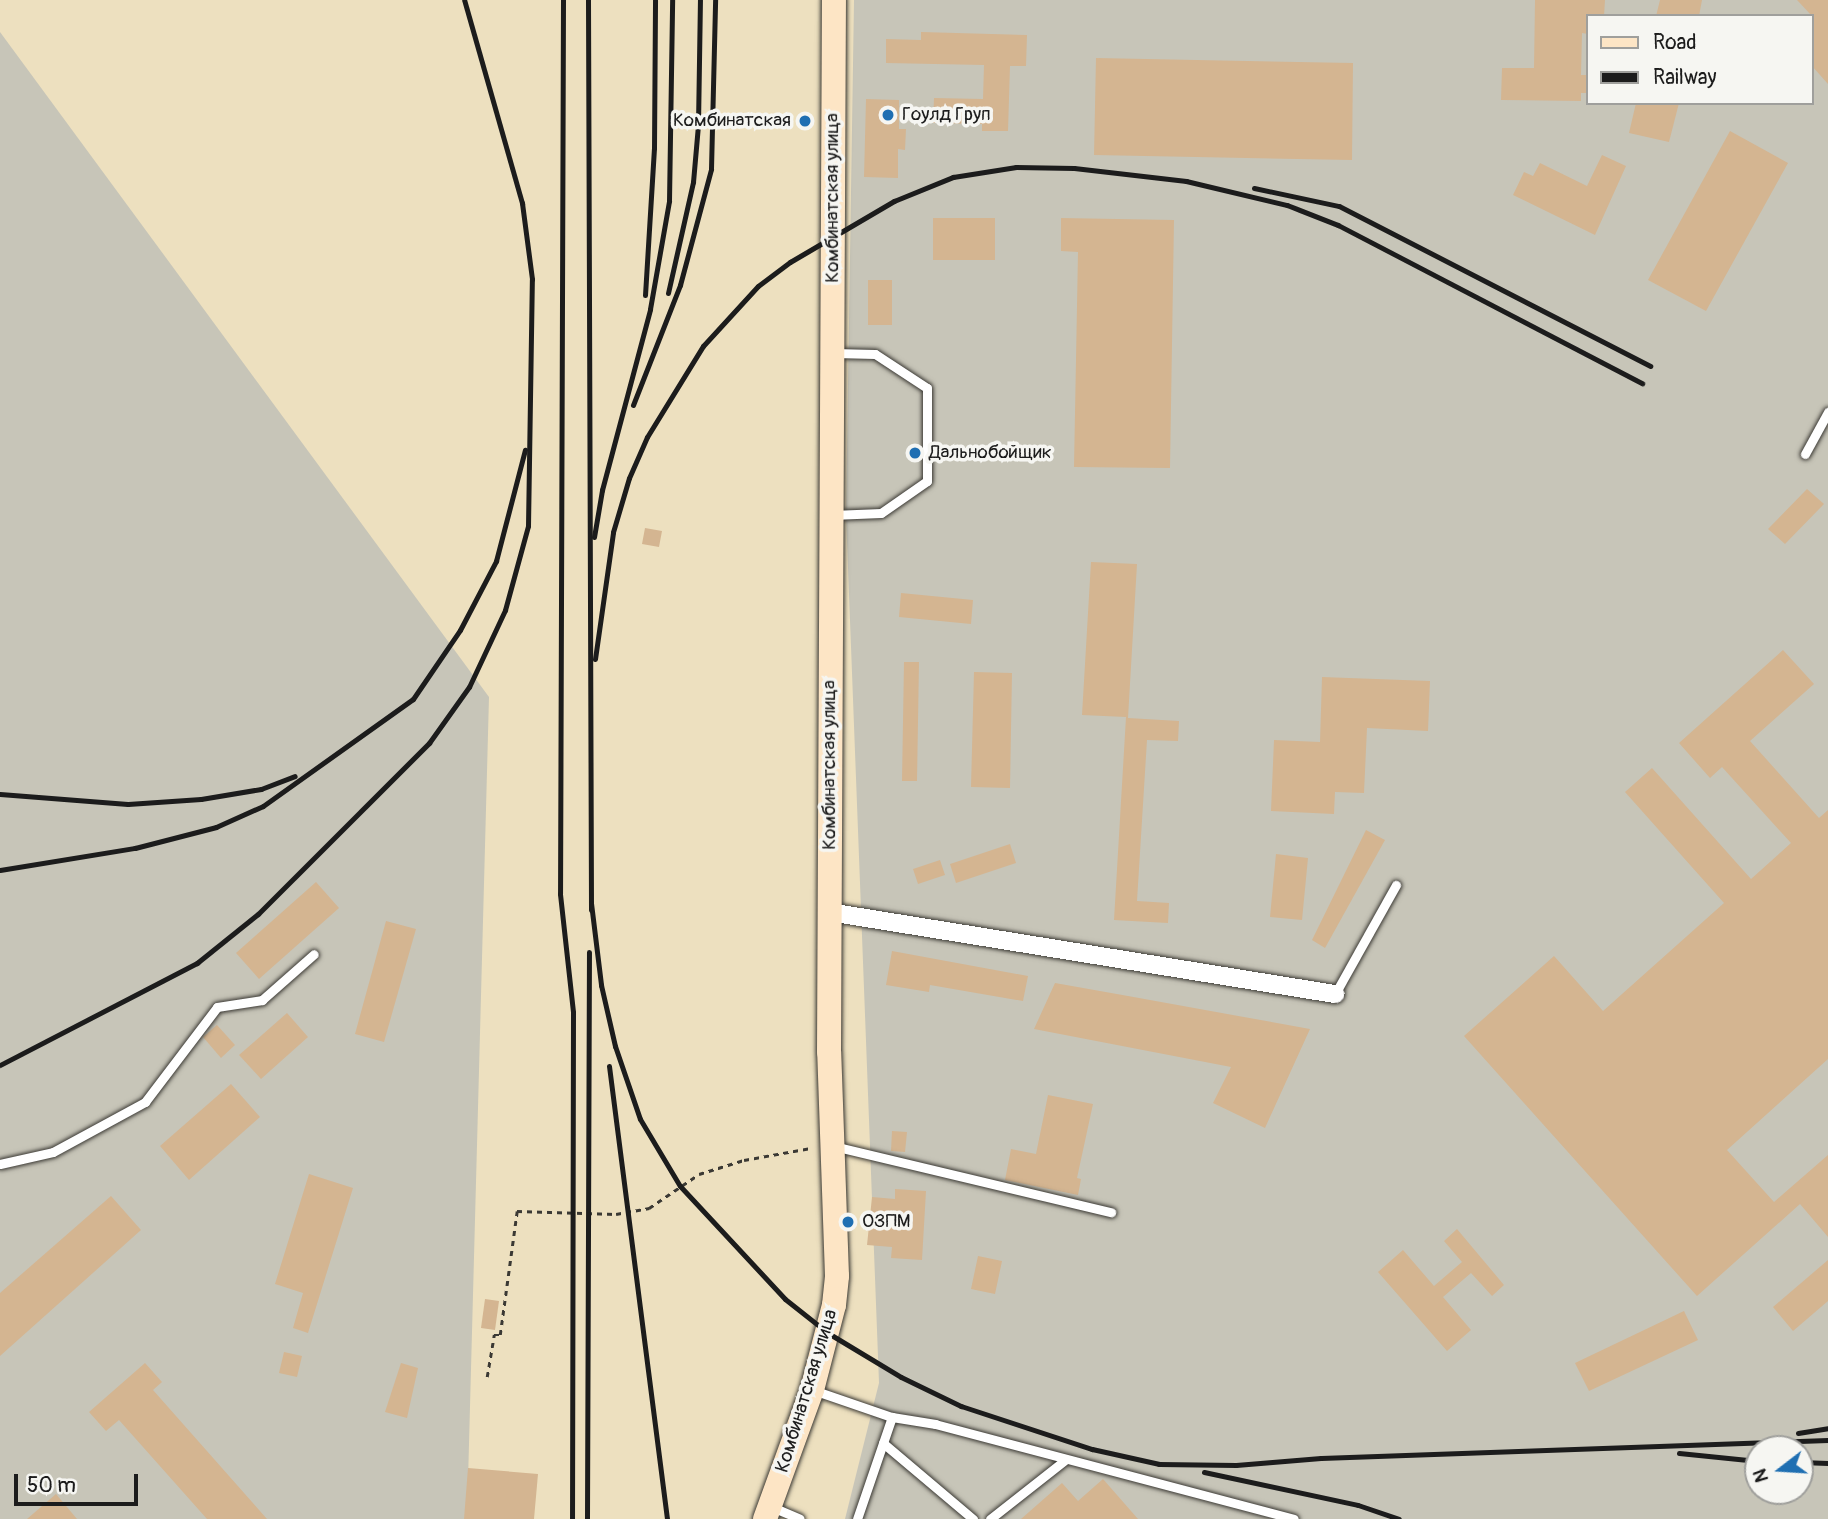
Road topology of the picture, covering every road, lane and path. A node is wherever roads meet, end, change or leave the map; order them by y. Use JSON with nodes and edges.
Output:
{"nodes":[{"id":1,"x":834,"y":0,"type":"edge"},
{"id":2,"x":832,"y":353,"type":"junction"},
{"id":3,"x":1828,"y":412,"type":"edge"},
{"id":4,"x":1805,"y":454,"type":"dead end"},
{"id":5,"x":831,"y":515,"type":"junction"},
{"id":6,"x":1396,"y":885,"type":"dead end"},
{"id":7,"x":829,"y":912,"type":"junction"},
{"id":8,"x":314,"y":954,"type":"dead end"},
{"id":9,"x":1335,"y":994,"type":"joint"},
{"id":10,"x":831,"y":1145,"type":"junction"},
{"id":11,"x":0,"y":1164,"type":"edge"},
{"id":12,"x":1111,"y":1212,"type":"dead end"},
{"id":13,"x":487,"y":1377,"type":"dead end"},
{"id":14,"x":811,"y":1390,"type":"junction"},
{"id":15,"x":891,"y":1417,"type":"junction"},
{"id":16,"x":883,"y":1443,"type":"junction"},
{"id":17,"x":1065,"y":1460,"type":"junction"},
{"id":18,"x":768,"y":1513,"type":"edge"},
{"id":19,"x":800,"y":1519,"type":"edge"},
{"id":20,"x":857,"y":1519,"type":"edge"},
{"id":21,"x":973,"y":1519,"type":"edge"},
{"id":22,"x":990,"y":1519,"type":"edge"},
{"id":23,"x":1294,"y":1519,"type":"edge"}],
"edges":[{"from":1,"to":2,"type":"main road","name":"Комбинатская улица"},
{"from":2,"to":5,"type":"main road","name":"Комбинатская улица"},
{"from":2,"to":5,"type":"lane"},
{"from":3,"to":4,"type":"lane"},
{"from":5,"to":7,"type":"main road","name":"Комбинатская улица"},
{"from":6,"to":9,"type":"lane"},
{"from":7,"to":9,"type":"street"},
{"from":7,"to":10,"type":"main road","name":"Комбинатская улица"},
{"from":8,"to":11,"type":"lane"},
{"from":10,"to":12,"type":"lane"},
{"from":10,"to":13,"type":"path"},
{"from":10,"to":14,"type":"main road","name":"Комбинатская улица"},
{"from":14,"to":15,"type":"lane"},
{"from":14,"to":18,"type":"main road","name":"Комбинатская улица"},
{"from":15,"to":16,"type":"lane"},
{"from":15,"to":17,"type":"lane"},
{"from":16,"to":20,"type":"lane"},
{"from":16,"to":21,"type":"lane"},
{"from":17,"to":22,"type":"lane"},
{"from":17,"to":23,"type":"lane"},
{"from":18,"to":19,"type":"lane"}]}
